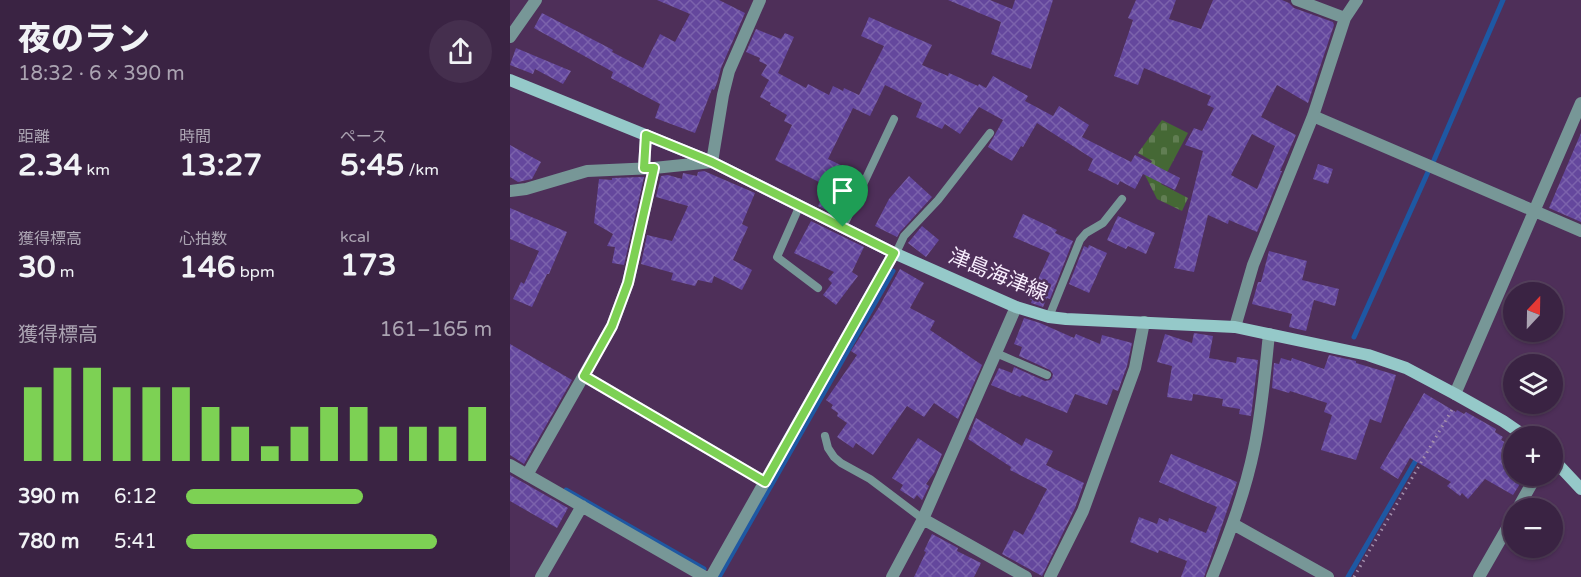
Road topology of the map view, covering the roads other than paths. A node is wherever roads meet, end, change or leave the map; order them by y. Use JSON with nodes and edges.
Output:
{"nodes":[{"id":1,"x":536,"y":0,"type":"edge"},
{"id":2,"x":760,"y":0,"type":"edge"},
{"id":3,"x":1297,"y":0,"type":"edge"},
{"id":4,"x":1357,"y":0,"type":"edge"},
{"id":5,"x":1345,"y":18,"type":"junction"},
{"id":6,"x":510,"y":37,"type":"edge"},
{"id":7,"x":510,"y":80,"type":"edge"},
{"id":8,"x":1581,"y":103,"type":"edge"},
{"id":9,"x":1313,"y":116,"type":"junction"},
{"id":10,"x":894,"y":119,"type":"dead end"},
{"id":11,"x":990,"y":133,"type":"dead end"},
{"id":12,"x":646,"y":135,"type":"junction"},
{"id":13,"x":712,"y":162,"type":"junction"},
{"id":14,"x":649,"y":168,"type":"junction"},
{"id":15,"x":510,"y":191,"type":"edge"},
{"id":16,"x":1122,"y":199,"type":"dead end"},
{"id":17,"x":800,"y":205,"type":"junction"},
{"id":18,"x":1534,"y":211,"type":"junction"},
{"id":19,"x":843,"y":227,"type":"junction"},
{"id":20,"x":1581,"y":231,"type":"edge"},
{"id":21,"x":895,"y":253,"type":"junction"},
{"id":22,"x":818,"y":288,"type":"dead end"},
{"id":23,"x":1016,"y":308,"type":"junction"},
{"id":24,"x":1049,"y":317,"type":"junction"},
{"id":25,"x":1144,"y":322,"type":"junction"},
{"id":26,"x":1235,"y":327,"type":"junction"},
{"id":27,"x":1269,"y":334,"type":"junction"},
{"id":28,"x":996,"y":353,"type":"junction"},
{"id":29,"x":1047,"y":375,"type":"dead end"},
{"id":30,"x":584,"y":376,"type":"junction"},
{"id":31,"x":1457,"y":395,"type":"junction"},
{"id":32,"x":1510,"y":426,"type":"edge"},
{"id":33,"x":825,"y":436,"type":"dead end"},
{"id":34,"x":510,"y":465,"type":"edge"},
{"id":35,"x":1563,"y":470,"type":"edge"},
{"id":36,"x":527,"y":475,"type":"junction"},
{"id":37,"x":765,"y":482,"type":"junction"},
{"id":38,"x":1581,"y":489,"type":"edge"},
{"id":39,"x":582,"y":506,"type":"junction"},
{"id":40,"x":923,"y":519,"type":"junction"},
{"id":41,"x":1233,"y":524,"type":"junction"},
{"id":42,"x":1503,"y":535,"type":"edge"},
{"id":43,"x":541,"y":577,"type":"edge"},
{"id":44,"x":705,"y":577,"type":"edge"},
{"id":45,"x":711,"y":577,"type":"edge"},
{"id":46,"x":892,"y":577,"type":"edge"},
{"id":47,"x":1026,"y":577,"type":"edge"},
{"id":48,"x":1050,"y":577,"type":"edge"},
{"id":49,"x":1212,"y":577,"type":"edge"},
{"id":50,"x":1328,"y":577,"type":"edge"},
{"id":51,"x":1479,"y":577,"type":"edge"}],
"edges":[{"from":1,"to":6,"type":"street"},
{"from":2,"to":13,"type":"street"},
{"from":3,"to":5,"type":"street"},
{"from":4,"to":5,"type":"street"},
{"from":5,"to":9,"type":"street"},
{"from":7,"to":12,"type":"main road","name":"津島海津線"},
{"from":8,"to":18,"type":"street"},
{"from":9,"to":18,"type":"street"},
{"from":9,"to":26,"type":"street"},
{"from":10,"to":19,"type":"lane"},
{"from":11,"to":21,"type":"lane"},
{"from":12,"to":13,"type":"main road","name":"津島海津線"},
{"from":12,"to":14,"type":"street"},
{"from":13,"to":14,"type":"street"},
{"from":13,"to":17,"type":"main road","name":"津島海津線"},
{"from":14,"to":15,"type":"street"},
{"from":14,"to":30,"type":"street"},
{"from":16,"to":24,"type":"lane"},
{"from":17,"to":19,"type":"main road","name":"津島海津線"},
{"from":17,"to":22,"type":"lane"},
{"from":18,"to":20,"type":"street"},
{"from":18,"to":31,"type":"street"},
{"from":19,"to":21,"type":"main road","name":"津島海津線"},
{"from":21,"to":23,"type":"main road","name":"津島海津線"},
{"from":21,"to":37,"type":"street"},
{"from":23,"to":24,"type":"main road","name":"津島海津線"},
{"from":23,"to":28,"type":"street"},
{"from":24,"to":25,"type":"main road","name":"津島海津線"},
{"from":25,"to":26,"type":"main road","name":"津島海津線"},
{"from":25,"to":48,"type":"street"},
{"from":26,"to":27,"type":"main road","name":"津島海津線"},
{"from":27,"to":31,"type":"main road","name":"津島海津線"},
{"from":27,"to":41,"type":"street"},
{"from":28,"to":29,"type":"lane"},
{"from":28,"to":40,"type":"street"},
{"from":30,"to":36,"type":"street"},
{"from":30,"to":37,"type":"street"},
{"from":31,"to":32,"type":"main road","name":"津島海津線"},
{"from":33,"to":40,"type":"lane"},
{"from":34,"to":36,"type":"street"},
{"from":35,"to":38,"type":"main road"},
{"from":36,"to":39,"type":"street"},
{"from":37,"to":45,"type":"street"},
{"from":39,"to":43,"type":"street"},
{"from":39,"to":44,"type":"street"},
{"from":40,"to":46,"type":"street"},
{"from":40,"to":47,"type":"street"},
{"from":41,"to":49,"type":"street"},
{"from":41,"to":50,"type":"street"},
{"from":42,"to":51,"type":"street"}]}
